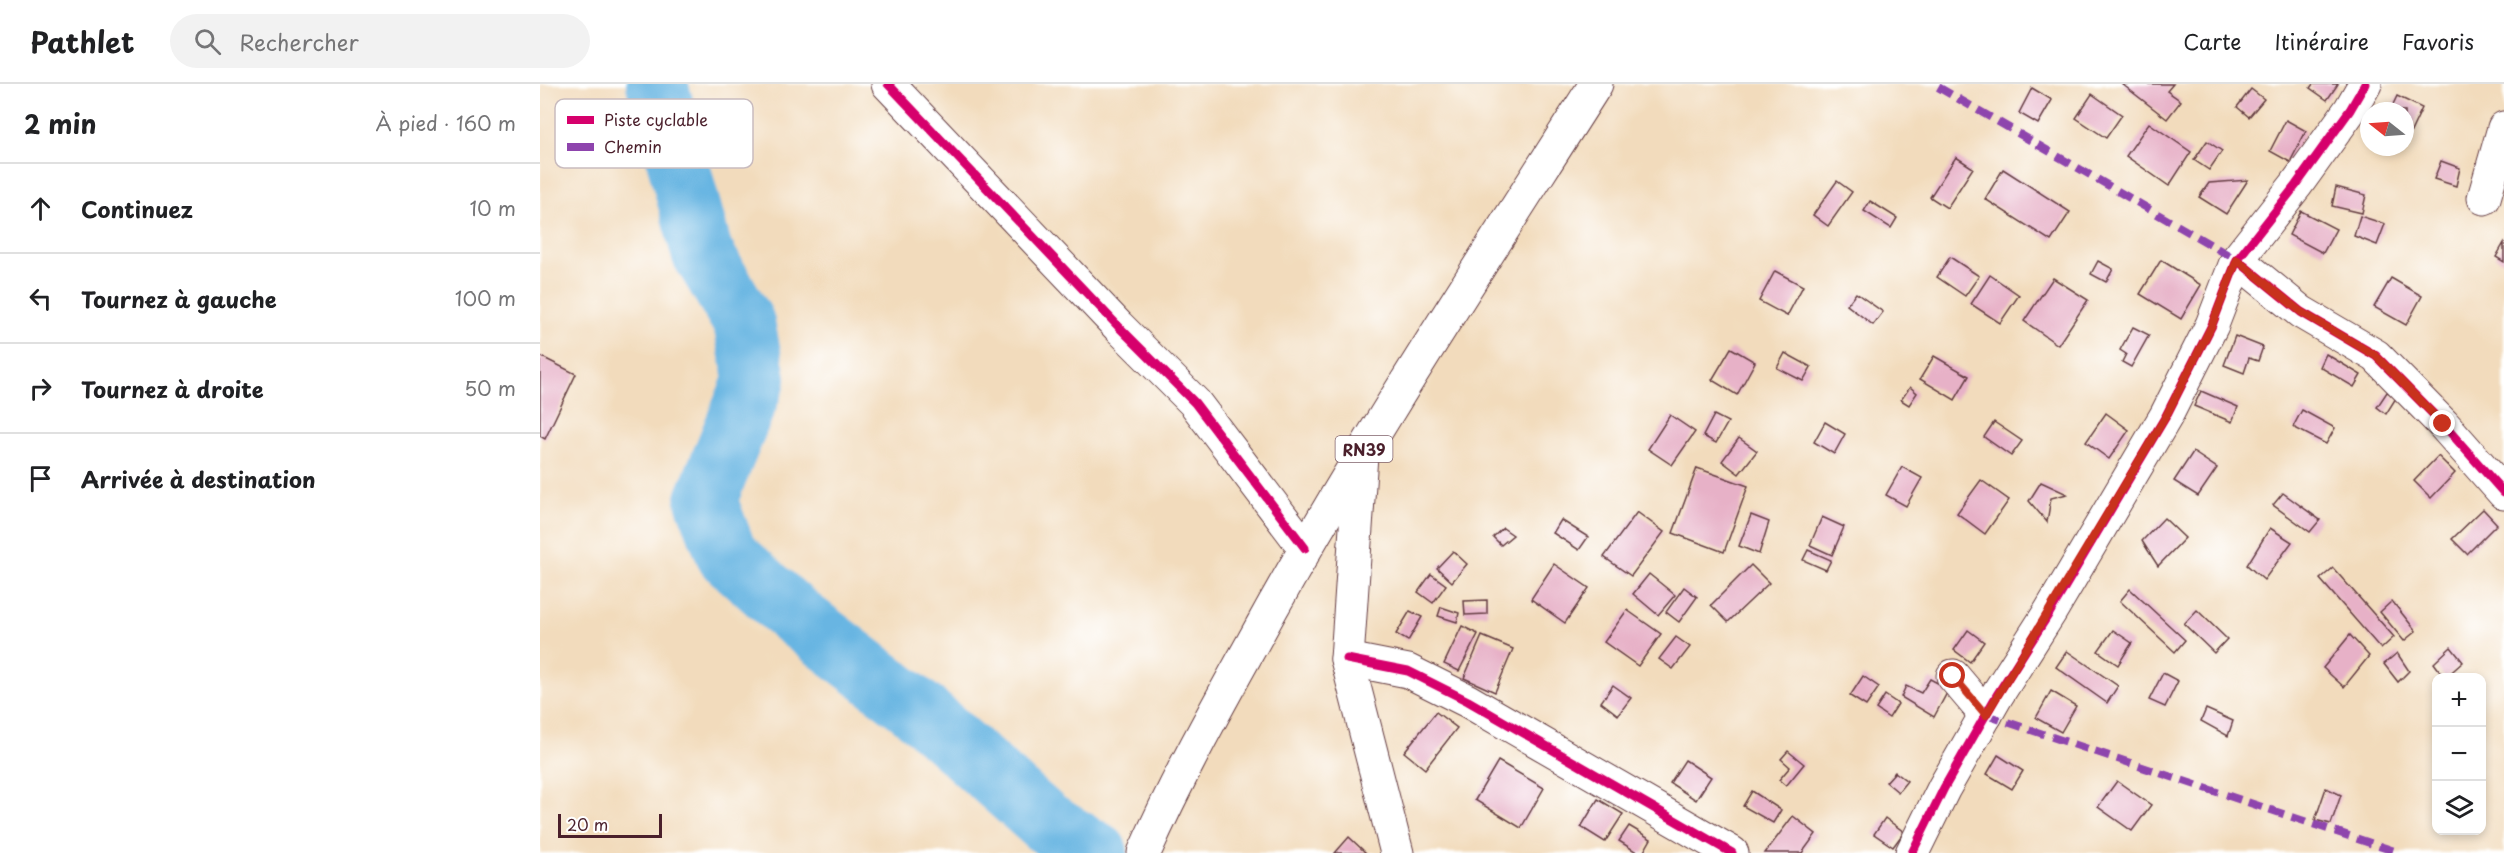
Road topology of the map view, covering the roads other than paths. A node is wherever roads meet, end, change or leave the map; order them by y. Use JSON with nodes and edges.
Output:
{"nodes":[{"id":1,"x":888,"y":84,"type":"edge"},
{"id":2,"x":1596,"y":84,"type":"edge"},
{"id":3,"x":2365,"y":84,"type":"edge"},
{"id":4,"x":2504,"y":128,"type":"edge"},
{"id":5,"x":2484,"y":198,"type":"dead end"},
{"id":6,"x":2237,"y":260,"type":"junction"},
{"id":7,"x":1360,"y":455,"type":"junction"},
{"id":8,"x":2504,"y":493,"type":"edge"},
{"id":9,"x":1305,"y":548,"type":"junction"},
{"id":10,"x":1347,"y":659,"type":"junction"},
{"id":11,"x":1953,"y":676,"type":"dead end"},
{"id":12,"x":1986,"y":715,"type":"junction"},
{"id":13,"x":1150,"y":840,"type":"edge"},
{"id":14,"x":1397,"y":853,"type":"edge"},
{"id":15,"x":1732,"y":853,"type":"edge"},
{"id":16,"x":1912,"y":853,"type":"edge"}],
"edges":[{"from":1,"to":9,"type":"main road"},
{"from":2,"to":7,"type":"main road","number":"RN39"},
{"from":3,"to":6,"type":"main road"},
{"from":4,"to":5,"type":"main road"},
{"from":6,"to":8,"type":"main road"},
{"from":6,"to":12,"type":"main road"},
{"from":7,"to":9,"type":"main road","number":"RN39"},
{"from":7,"to":10,"type":"main road"},
{"from":9,"to":13,"type":"main road","number":"RN39"},
{"from":10,"to":14,"type":"main road"},
{"from":10,"to":15,"type":"main road"},
{"from":11,"to":12,"type":"main road"},
{"from":12,"to":16,"type":"main road"}]}
